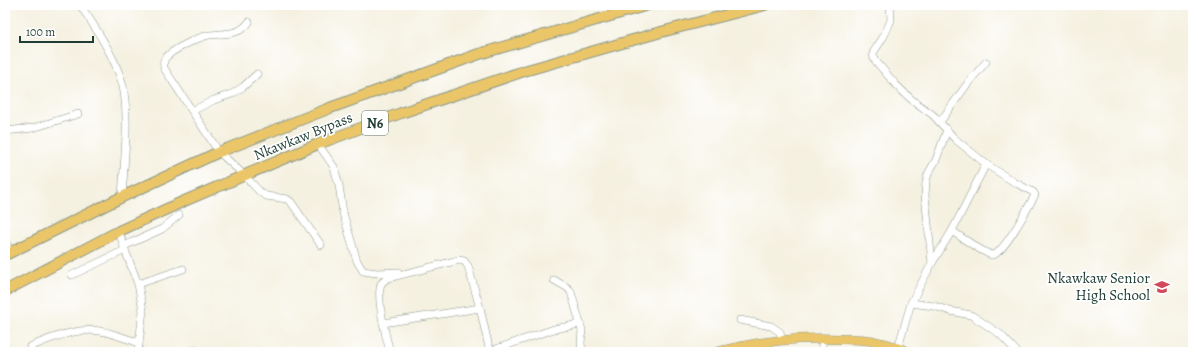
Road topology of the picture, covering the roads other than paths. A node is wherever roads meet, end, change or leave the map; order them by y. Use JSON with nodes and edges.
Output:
{"nodes":[{"id":1,"x":80,"y":5,"type":"edge"},
{"id":2,"x":648,"y":5,"type":"edge"},
{"id":3,"x":765,"y":5,"type":"edge"},
{"id":4,"x":890,"y":5,"type":"edge"},
{"id":5,"x":615,"y":9,"type":"edge"},
{"id":6,"x":249,"y":22,"type":"dead end"},
{"id":7,"x":986,"y":62,"type":"dead end"},
{"id":8,"x":257,"y":74,"type":"dead end"},
{"id":9,"x":192,"y":111,"type":"junction"},
{"id":10,"x":78,"y":114,"type":"dead end"},
{"id":11,"x":940,"y":122,"type":"junction"},
{"id":12,"x":947,"y":130,"type":"junction"},
{"id":13,"x":5,"y":131,"type":"edge"},
{"id":14,"x":318,"y":144,"type":"junction"},
{"id":15,"x":219,"y":152,"type":"junction"},
{"id":16,"x":986,"y":164,"type":"junction"},
{"id":17,"x":244,"y":175,"type":"junction"},
{"id":18,"x":122,"y":197,"type":"junction"},
{"id":19,"x":179,"y":215,"type":"dead end"},
{"id":20,"x":120,"y":231,"type":"junction"},
{"id":21,"x":952,"y":231,"type":"junction"},
{"id":22,"x":5,"y":240,"type":"edge"},
{"id":23,"x":321,"y":245,"type":"dead end"},
{"id":24,"x":124,"y":248,"type":"junction"},
{"id":25,"x":7,"y":254,"type":"edge"},
{"id":26,"x":932,"y":263,"type":"junction"},
{"id":27,"x":183,"y":269,"type":"dead end"},
{"id":28,"x":410,"y":272,"type":"junction"},
{"id":29,"x":72,"y":275,"type":"dead end"},
{"id":30,"x":554,"y":280,"type":"dead end"},
{"id":31,"x":138,"y":284,"type":"junction"},
{"id":32,"x":5,"y":291,"type":"edge"},
{"id":33,"x":911,"y":303,"type":"junction"},
{"id":34,"x":480,"y":308,"type":"junction"},
{"id":35,"x":740,"y":320,"type":"dead end"},
{"id":36,"x":383,"y":323,"type":"junction"},
{"id":37,"x":580,"y":324,"type":"junction"},
{"id":38,"x":823,"y":338,"type":"junction"},
{"id":39,"x":782,"y":339,"type":"junction"},
{"id":40,"x":139,"y":343,"type":"junction"},
{"id":41,"x":30,"y":347,"type":"dead end"},
{"id":42,"x":898,"y":348,"type":"junction"},
{"id":43,"x":195,"y":350,"type":"dead end"},
{"id":44,"x":138,"y":352,"type":"edge"},
{"id":45,"x":188,"y":352,"type":"edge"},
{"id":46,"x":390,"y":352,"type":"edge"},
{"id":47,"x":488,"y":352,"type":"edge"},
{"id":48,"x":582,"y":352,"type":"edge"},
{"id":49,"x":718,"y":352,"type":"edge"},
{"id":50,"x":821,"y":352,"type":"edge"},
{"id":51,"x":910,"y":352,"type":"edge"},
{"id":52,"x":1017,"y":352,"type":"edge"}],
"edges":[{"from":1,"to":18,"type":"street"},
{"from":2,"to":5,"type":"highway","name":"Nkawkaw Bypass","number":"N6"},
{"from":3,"to":14,"type":"highway","name":"Nkawkaw Bypass","number":"N6"},
{"from":4,"to":11,"type":"street"},
{"from":5,"to":15,"type":"highway","name":"Nkawkaw Bypass","number":"N6"},
{"from":6,"to":9,"type":"street"},
{"from":7,"to":11,"type":"street"},
{"from":8,"to":9,"type":"street"},
{"from":9,"to":15,"type":"street"},
{"from":10,"to":13,"type":"street"},
{"from":11,"to":12,"type":"street"},
{"from":12,"to":16,"type":"street"},
{"from":12,"to":26,"type":"street"},
{"from":14,"to":17,"type":"highway","name":"Nkawkaw Bypass","number":"N6"},
{"from":14,"to":28,"type":"street"},
{"from":15,"to":17,"type":"street"},
{"from":15,"to":18,"type":"highway","name":"Nkawkaw Bypass","number":"N6"},
{"from":16,"to":21,"type":"street"},
{"from":16,"to":21,"type":"street"},
{"from":17,"to":20,"type":"highway","name":"Nkawkaw Bypass","number":"N6"},
{"from":17,"to":23,"type":"street"},
{"from":18,"to":25,"type":"highway","name":"Nkawkaw Bypass","number":"N6"},
{"from":19,"to":24,"type":"street"},
{"from":20,"to":24,"type":"street"},
{"from":20,"to":32,"type":"highway","name":"Nkawkaw Bypass","number":"N6"},
{"from":21,"to":26,"type":"street"},
{"from":22,"to":25,"type":"street"},
{"from":24,"to":29,"type":"street"},
{"from":24,"to":31,"type":"street"},
{"from":26,"to":33,"type":"street"},
{"from":27,"to":31,"type":"street"},
{"from":28,"to":34,"type":"street"},
{"from":28,"to":36,"type":"street"},
{"from":30,"to":37,"type":"street"},
{"from":31,"to":40,"type":"street"},
{"from":33,"to":42,"type":"street"},
{"from":33,"to":52,"type":"street"},
{"from":34,"to":36,"type":"street"},
{"from":34,"to":47,"type":"street"},
{"from":35,"to":39,"type":"street"},
{"from":36,"to":46,"type":"street"},
{"from":37,"to":47,"type":"street"},
{"from":37,"to":48,"type":"street"},
{"from":38,"to":39,"type":"main road"},
{"from":38,"to":42,"type":"main road"},
{"from":38,"to":50,"type":"street"},
{"from":39,"to":49,"type":"main road"},
{"from":40,"to":41,"type":"street"},
{"from":40,"to":44,"type":"street"},
{"from":42,"to":51,"type":"main road"},
{"from":43,"to":45,"type":"street"}]}
